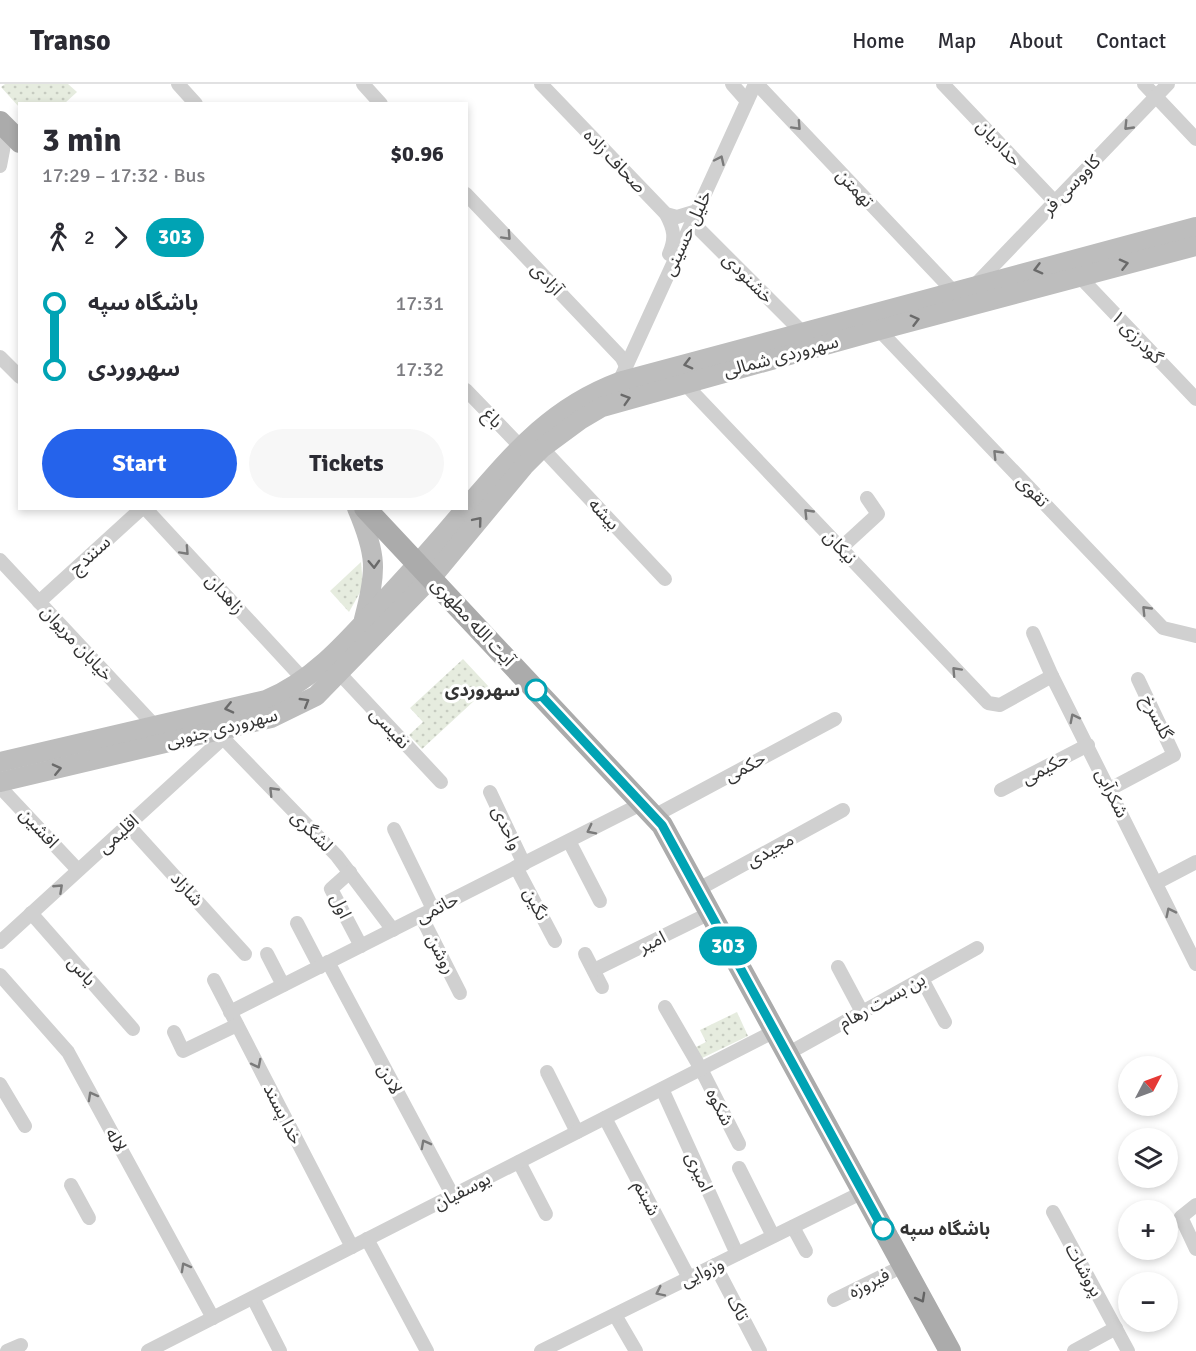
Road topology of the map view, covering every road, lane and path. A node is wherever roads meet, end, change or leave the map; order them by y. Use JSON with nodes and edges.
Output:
{"nodes":[{"id":1,"x":178,"y":84,"type":"edge"},
{"id":2,"x":363,"y":84,"type":"edge"},
{"id":3,"x":541,"y":84,"type":"edge"},
{"id":4,"x":732,"y":84,"type":"edge"},
{"id":5,"x":756,"y":84,"type":"edge"},
{"id":6,"x":943,"y":84,"type":"edge"},
{"id":7,"x":1144,"y":84,"type":"edge"},
{"id":8,"x":1168,"y":84,"type":"edge"},
{"id":9,"x":1156,"y":97,"type":"junction"},
{"id":10,"x":747,"y":101,"type":"junction"},
{"id":11,"x":194,"y":102,"type":"edge"},
{"id":12,"x":379,"y":102,"type":"edge"},
{"id":13,"x":9,"y":131,"type":"edge"},
{"id":14,"x":1196,"y":139,"type":"edge"},
{"id":15,"x":0,"y":166,"type":"edge"},
{"id":16,"x":468,"y":196,"type":"edge"},
{"id":17,"x":1055,"y":202,"type":"junction"},
{"id":18,"x":666,"y":214,"type":"junction"},
{"id":19,"x":695,"y":216,"type":"junction"},
{"id":20,"x":1196,"y":227,"type":"edge"},
{"id":21,"x":1196,"y":246,"type":"edge"},
{"id":22,"x":1079,"y":276,"type":"junction"},
{"id":23,"x":974,"y":286,"type":"junction"},
{"id":24,"x":954,"y":292,"type":"junction"},
{"id":25,"x":879,"y":330,"type":"junction"},
{"id":26,"x":803,"y":333,"type":"junction"},
{"id":27,"x":0,"y":357,"type":"edge"},
{"id":28,"x":622,"y":368,"type":"junction"},
{"id":29,"x":18,"y":375,"type":"edge"},
{"id":30,"x":684,"y":383,"type":"junction"},
{"id":31,"x":468,"y":392,"type":"edge"},
{"id":32,"x":1196,"y":399,"type":"edge"},
{"id":33,"x":520,"y":446,"type":"junction"},
{"id":34,"x":542,"y":448,"type":"junction"},
{"id":35,"x":867,"y":498,"type":"dead end"},
{"id":36,"x":468,"y":506,"type":"edge"},
{"id":37,"x":141,"y":510,"type":"edge"},
{"id":38,"x":145,"y":510,"type":"edge"},
{"id":39,"x":358,"y":510,"type":"edge"},
{"id":40,"x":367,"y":510,"type":"edge"},
{"id":41,"x":465,"y":510,"type":"edge"},
{"id":42,"x":841,"y":548,"type":"junction"},
{"id":43,"x":0,"y":560,"type":"edge"},
{"id":44,"x":430,"y":570,"type":"junction"},
{"id":45,"x":665,"y":579,"type":"dead end"},
{"id":46,"x":39,"y":602,"type":"junction"},
{"id":47,"x":363,"y":623,"type":"junction"},
{"id":48,"x":1033,"y":633,"type":"dead end"},
{"id":49,"x":1196,"y":636,"type":"edge"},
{"id":50,"x":339,"y":674,"type":"junction"},
{"id":51,"x":1052,"y":676,"type":"junction"},
{"id":52,"x":1138,"y":679,"type":"dead end"},
{"id":53,"x":304,"y":680,"type":"junction"},
{"id":54,"x":835,"y":719,"type":"dead end"},
{"id":55,"x":230,"y":732,"type":"junction"},
{"id":56,"x":157,"y":735,"type":"junction"},
{"id":57,"x":1088,"y":745,"type":"junction"},
{"id":58,"x":0,"y":762,"type":"edge"},
{"id":59,"x":441,"y":782,"type":"dead end"},
{"id":60,"x":0,"y":785,"type":"edge"},
{"id":61,"x":1110,"y":789,"type":"junction"},
{"id":62,"x":1001,"y":790,"type":"dead end"},
{"id":63,"x":490,"y":792,"type":"dead end"},
{"id":64,"x":649,"y":810,"type":"junction"},
{"id":65,"x":843,"y":810,"type":"dead end"},
{"id":66,"x":128,"y":825,"type":"junction"},
{"id":67,"x":394,"y":829,"type":"dead end"},
{"id":68,"x":568,"y":841,"type":"junction"},
{"id":69,"x":1196,"y":862,"type":"edge"},
{"id":70,"x":520,"y":866,"type":"junction"},
{"id":71,"x":78,"y":870,"type":"junction"},
{"id":72,"x":350,"y":872,"type":"junction"},
{"id":73,"x":1156,"y":883,"type":"junction"},
{"id":74,"x":697,"y":890,"type":"junction"},
{"id":75,"x":600,"y":902,"type":"dead end"},
{"id":76,"x":427,"y":913,"type":"junction"},
{"id":77,"x":710,"y":913,"type":"junction"},
{"id":78,"x":31,"y":914,"type":"junction"},
{"id":79,"x":297,"y":923,"type":"dead end"},
{"id":80,"x":393,"y":930,"type":"junction"},
{"id":81,"x":555,"y":941,"type":"dead end"},
{"id":82,"x":0,"y":942,"type":"edge"},
{"id":83,"x":361,"y":946,"type":"junction"},
{"id":84,"x":977,"y":948,"type":"dead end"},
{"id":85,"x":245,"y":954,"type":"dead end"},
{"id":86,"x":267,"y":954,"type":"dead end"},
{"id":87,"x":585,"y":954,"type":"dead end"},
{"id":88,"x":324,"y":964,"type":"junction"},
{"id":89,"x":1196,"y":964,"type":"edge"},
{"id":90,"x":838,"y":967,"type":"dead end"},
{"id":91,"x":594,"y":970,"type":"junction"},
{"id":92,"x":0,"y":975,"type":"edge"},
{"id":93,"x":922,"y":979,"type":"junction"},
{"id":94,"x":214,"y":980,"type":"dead end"},
{"id":95,"x":283,"y":985,"type":"junction"},
{"id":96,"x":602,"y":987,"type":"dead end"},
{"id":97,"x":460,"y":993,"type":"dead end"},
{"id":98,"x":665,"y":1007,"type":"dead end"},
{"id":99,"x":862,"y":1012,"type":"junction"},
{"id":100,"x":233,"y":1018,"type":"junction"},
{"id":101,"x":945,"y":1022,"type":"dead end"},
{"id":102,"x":133,"y":1029,"type":"dead end"},
{"id":103,"x":174,"y":1032,"type":"dead end"},
{"id":104,"x":775,"y":1032,"type":"junction"},
{"id":105,"x":787,"y":1054,"type":"junction"},
{"id":106,"x":701,"y":1069,"type":"junction"},
{"id":107,"x":547,"y":1072,"type":"dead end"},
{"id":108,"x":0,"y":1084,"type":"edge"},
{"id":109,"x":662,"y":1089,"type":"junction"},
{"id":110,"x":605,"y":1118,"type":"junction"},
{"id":111,"x":25,"y":1126,"type":"dead end"},
{"id":112,"x":577,"y":1132,"type":"junction"},
{"id":113,"x":739,"y":1144,"type":"dead end"},
{"id":114,"x":519,"y":1162,"type":"junction"},
{"id":115,"x":739,"y":1168,"type":"dead end"},
{"id":116,"x":71,"y":1185,"type":"dead end"},
{"id":117,"x":863,"y":1192,"type":"junction"},
{"id":118,"x":453,"y":1196,"type":"junction"},
{"id":119,"x":1196,"y":1205,"type":"edge"},
{"id":120,"x":1053,"y":1212,"type":"dead end"},
{"id":121,"x":546,"y":1214,"type":"dead end"},
{"id":122,"x":89,"y":1218,"type":"dead end"},
{"id":123,"x":793,"y":1227,"type":"junction"},
{"id":124,"x":773,"y":1236,"type":"junction"},
{"id":125,"x":367,"y":1239,"type":"junction"},
{"id":126,"x":352,"y":1247,"type":"junction"},
{"id":127,"x":1196,"y":1249,"type":"edge"},
{"id":128,"x":806,"y":1251,"type":"dead end"},
{"id":129,"x":737,"y":1254,"type":"junction"},
{"id":130,"x":715,"y":1265,"type":"junction"},
{"id":131,"x":903,"y":1266,"type":"junction"},
{"id":132,"x":689,"y":1278,"type":"junction"},
{"id":133,"x":253,"y":1298,"type":"junction"},
{"id":134,"x":834,"y":1300,"type":"dead end"},
{"id":135,"x":615,"y":1315,"type":"junction"},
{"id":136,"x":213,"y":1318,"type":"junction"},
{"id":137,"x":1116,"y":1328,"type":"junction"},
{"id":138,"x":21,"y":1345,"type":"dead end"},
{"id":139,"x":8,"y":1351,"type":"edge"},
{"id":140,"x":148,"y":1351,"type":"edge"},
{"id":141,"x":280,"y":1351,"type":"edge"},
{"id":142,"x":427,"y":1351,"type":"edge"},
{"id":143,"x":541,"y":1351,"type":"edge"},
{"id":144,"x":636,"y":1351,"type":"edge"},
{"id":145,"x":760,"y":1351,"type":"edge"},
{"id":146,"x":950,"y":1351,"type":"edge"},
{"id":147,"x":1074,"y":1351,"type":"edge"},
{"id":148,"x":1128,"y":1351,"type":"edge"}],
"edges":[{"from":1,"to":11,"type":"street"},
{"from":2,"to":12,"type":"street"},
{"from":3,"to":18,"type":"street","name":"صحاف زاده"},
{"from":4,"to":10,"type":"street"},
{"from":5,"to":10,"type":"street","name":"خلیل حسینی"},
{"from":5,"to":24,"type":"street","name":"تهمتن","one_way":true},
{"from":6,"to":17,"type":"street","name":"حدادیان"},
{"from":7,"to":9,"type":"street"},
{"from":8,"to":9,"type":"street","name":"کاووسی فر"},
{"from":9,"to":14,"type":"street"},
{"from":9,"to":17,"type":"street","name":"کاووسی فر","one_way":true},
{"from":19,"to":10,"type":"street","name":"خلیل حسینی","one_way":true},
{"from":13,"to":15,"type":"street"},
{"from":16,"to":28,"type":"street","name":"آزادی","one_way":true},
{"from":17,"to":23,"type":"street","name":"کاووسی فر"},
{"from":18,"to":19,"type":"street"},
{"from":18,"to":28,"type":"street"},
{"from":19,"to":26,"type":"street","name":"خشنودی"},
{"from":19,"to":28,"type":"street","name":"خلیل حسینی"},
{"from":20,"to":23,"type":"main road","name":"سهروردی شمالی","one_way":true},
{"from":22,"to":21,"type":"main road","name":"سهروردی شمالی","one_way":true},
{"from":25,"to":22,"type":"main road","name":"سهروردی شمالی","one_way":true},
{"from":22,"to":32,"type":"street","name":"گودرزی ۱"},
{"from":23,"to":24,"type":"main road","name":"سهروردی شمالی"},
{"from":24,"to":26,"type":"main road","name":"سهروردی شمالی"},
{"from":25,"to":30,"type":"main road","name":"سهروردی شمالی"},
{"from":49,"to":25,"type":"street","name":"تقوی","one_way":true},
{"from":26,"to":28,"type":"main road","name":"سهروردی شمالی","one_way":true},
{"from":27,"to":29,"type":"street"},
{"from":28,"to":33,"type":"main road","name":"سهروردی شمالی"},
{"from":34,"to":30,"type":"main road","name":"سهروردی شمالی","one_way":true},
{"from":42,"to":30,"type":"street","name":"نیکان","one_way":true},
{"from":31,"to":33,"type":"street","name":"باغ"},
{"from":33,"to":36,"type":"main road","name":"سهروردی شمالی"},
{"from":44,"to":34,"type":"main road","name":"سهروردی شمالی","one_way":true},
{"from":34,"to":45,"type":"street","name":"بیشه"},
{"from":35,"to":42,"type":"street"},
{"from":37,"to":46,"type":"street","name":"سنندج"},
{"from":38,"to":53,"type":"street","name":"زاهدان","one_way":true},
{"from":39,"to":47,"type":"main road","one_way":true},
{"from":40,"to":44,"type":"main road","name":"آیت الله مطهری"},
{"from":41,"to":44,"type":"main road","name":"سهروردی شمالی"},
{"from":51,"to":42,"type":"street","name":"نیکان","one_way":true},
{"from":43,"to":46,"type":"street","name":"خیابان مریوان"},
{"from":44,"to":47,"type":"main road","name":"سهروردی جنوبی"},
{"from":44,"to":50,"type":"main road","name":"سهروردی جنوبی"},
{"from":44,"to":64,"type":"main road","name":"آیت الله مطهری"},
{"from":46,"to":56,"type":"street","name":"خیابان مریوان"},
{"from":47,"to":53,"type":"main road","name":"سهروردی جنوبی"},
{"from":48,"to":51,"type":"street","name":"شکرآبی"},
{"from":55,"to":50,"type":"main road","name":"سهروردی جنوبی","one_way":true},
{"from":50,"to":59,"type":"street","name":"نفیسی"},
{"from":57,"to":51,"type":"street","name":"شکرآبی","one_way":true},
{"from":52,"to":61,"type":"street","name":"گلسرخ"},
{"from":53,"to":56,"type":"main road","name":"سهروردی جنوبی","one_way":true},
{"from":54,"to":64,"type":"street","name":"حکمی"},
{"from":55,"to":56,"type":"main road","name":"سهروردی جنوبی"},
{"from":55,"to":66,"type":"street","name":"اقلیمی"},
{"from":72,"to":55,"type":"street","name":"لشگری","one_way":true},
{"from":56,"to":58,"type":"main road","name":"سهروردی جنوبی"},
{"from":60,"to":56,"type":"main road","name":"سهروردی جنوبی","one_way":true},
{"from":57,"to":61,"type":"street","name":"شکرآبی"},
{"from":57,"to":62,"type":"street","name":"حکیمی"},
{"from":60,"to":71,"type":"street","name":"افشین"},
{"from":61,"to":73,"type":"street","name":"شکرآبی"},
{"from":63,"to":70,"type":"street","name":"واحدی"},
{"from":64,"to":68,"type":"street","name":"حاتمی","one_way":true},
{"from":64,"to":74,"type":"main road","name":"آیت الله مطهری"},
{"from":65,"to":74,"type":"street","name":"مجیدی"},
{"from":66,"to":71,"type":"street","name":"اقلیمی"},
{"from":66,"to":85,"type":"street","name":"شازاد"},
{"from":67,"to":76,"type":"street"},
{"from":68,"to":70,"type":"street","name":"حاتمی"},
{"from":68,"to":75,"type":"street"},
{"from":69,"to":73,"type":"street"},
{"from":70,"to":76,"type":"street","name":"حاتمی"},
{"from":70,"to":81,"type":"street","name":"نگین"},
{"from":78,"to":71,"type":"street","name":"اقلیمی","one_way":true},
{"from":72,"to":80,"type":"street","name":"لشگری"},
{"from":72,"to":83,"type":"street","name":"اول"},
{"from":89,"to":73,"type":"street","name":"شکرآبی","one_way":true},
{"from":74,"to":77,"type":"main road","name":"آیت الله مطهری"},
{"from":76,"to":80,"type":"street","name":"حاتمی"},
{"from":76,"to":97,"type":"street","name":"روشن"},
{"from":77,"to":91,"type":"street","name":"امیر"},
{"from":77,"to":104,"type":"main road","name":"آیت الله مطهری"},
{"from":78,"to":82,"type":"street","name":"اقلیمی"},
{"from":78,"to":102,"type":"street","name":"یاس"},
{"from":79,"to":88,"type":"street","name":"لادن"},
{"from":80,"to":83,"type":"street","name":"حاتمی"},
{"from":83,"to":88,"type":"street","name":"حاتمی"},
{"from":84,"to":93,"type":"street","name":"بن بست رهام"},
{"from":86,"to":95,"type":"street"},
{"from":87,"to":91,"type":"street"},
{"from":88,"to":95,"type":"street","name":"حاتمی"},
{"from":118,"to":88,"type":"street","name":"لادن","one_way":true},
{"from":90,"to":99,"type":"street"},
{"from":91,"to":96,"type":"street"},
{"from":136,"to":92,"type":"street","name":"لاله","one_way":true},
{"from":93,"to":99,"type":"street","name":"بن بست رهام"},
{"from":93,"to":101,"type":"street"},
{"from":94,"to":100,"type":"street","name":"خدا پسند"},
{"from":95,"to":100,"type":"street","name":"حاتمی"},
{"from":98,"to":106,"type":"street","name":"شکوه"},
{"from":99,"to":105,"type":"street","name":"بن بست رهام"},
{"from":100,"to":103,"type":"street"},
{"from":100,"to":126,"type":"street","name":"خدا پسند","one_way":true},
{"from":104,"to":105,"type":"main road","name":"آیت الله مطهری"},
{"from":104,"to":106,"type":"street","name":"یوسفیان"},
{"from":105,"to":117,"type":"main road","name":"آیت الله مطهری"},
{"from":106,"to":109,"type":"street","name":"یوسفیان"},
{"from":106,"to":113,"type":"street","name":"شکوه"},
{"from":107,"to":112,"type":"street"},
{"from":108,"to":111,"type":"street"},
{"from":109,"to":110,"type":"street","name":"یوسفیان"},
{"from":109,"to":129,"type":"street","name":"امیری"},
{"from":110,"to":112,"type":"street","name":"یوسفیان"},
{"from":110,"to":132,"type":"street","name":"شبنم"},
{"from":112,"to":114,"type":"street","name":"یوسفیان"},
{"from":114,"to":118,"type":"street","name":"یوسفیان"},
{"from":114,"to":121,"type":"street"},
{"from":115,"to":124,"type":"street"},
{"from":116,"to":122,"type":"street"},
{"from":117,"to":123,"type":"street","name":"وزوایی"},
{"from":117,"to":131,"type":"main road","name":"آیت الله مطهری"},
{"from":118,"to":125,"type":"street","name":"یوسفیان"},
{"from":119,"to":127,"type":"street"},
{"from":120,"to":137,"type":"street","name":"پروشات"},
{"from":123,"to":124,"type":"street","name":"وزوایی"},
{"from":123,"to":128,"type":"street"},
{"from":124,"to":129,"type":"street","name":"وزوایی"},
{"from":125,"to":126,"type":"street","name":"یوسفیان"},
{"from":125,"to":142,"type":"street"},
{"from":126,"to":133,"type":"street","name":"یوسفیان"},
{"from":129,"to":130,"type":"street","name":"وزوایی"},
{"from":130,"to":132,"type":"street","name":"وزوایی"},
{"from":130,"to":145,"type":"street","name":"تاک"},
{"from":131,"to":134,"type":"street","name":"فیروزه"},
{"from":131,"to":146,"type":"main road","name":"آیت الله مطهری","one_way":true},
{"from":132,"to":135,"type":"street","name":"وزوایی","one_way":true},
{"from":133,"to":136,"type":"street","name":"یوسفیان"},
{"from":133,"to":141,"type":"street"},
{"from":135,"to":143,"type":"street","name":"وزوایی"},
{"from":135,"to":144,"type":"street"},
{"from":136,"to":140,"type":"street","name":"یوسفیان"},
{"from":137,"to":147,"type":"street"},
{"from":137,"to":148,"type":"street","name":"پروشات"},
{"from":138,"to":139,"type":"street"}]}
